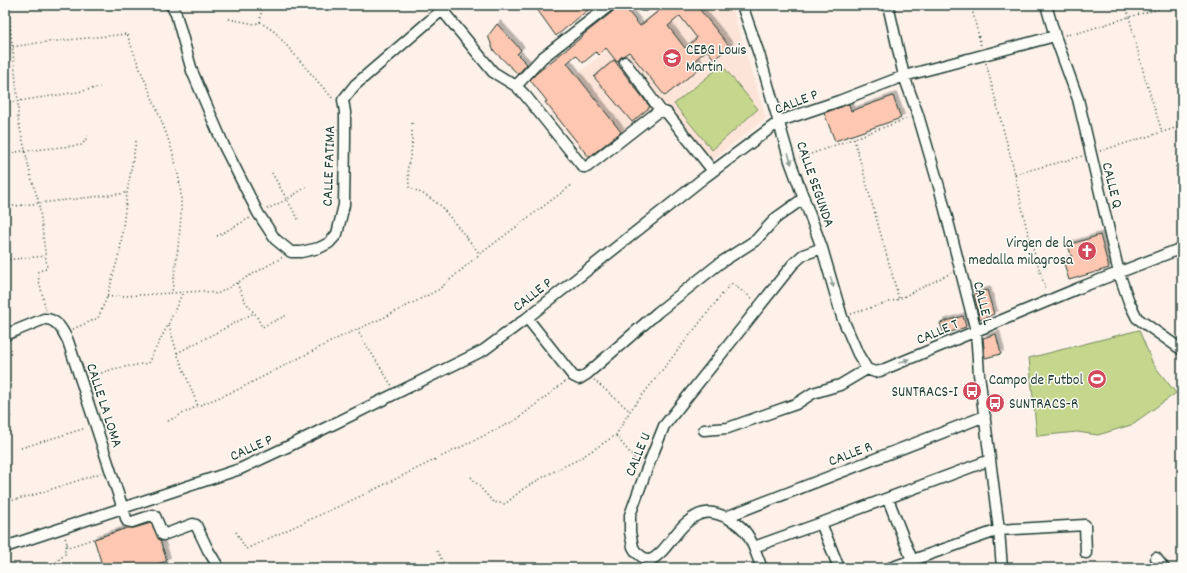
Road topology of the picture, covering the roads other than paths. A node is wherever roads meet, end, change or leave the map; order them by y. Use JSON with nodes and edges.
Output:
{"nodes":[{"id":1,"x":171,"y":5,"type":"edge"},
{"id":2,"x":610,"y":5,"type":"edge"},
{"id":3,"x":642,"y":5,"type":"edge"},
{"id":4,"x":646,"y":5,"type":"edge"},
{"id":5,"x":742,"y":5,"type":"edge"},
{"id":6,"x":888,"y":5,"type":"edge"},
{"id":7,"x":1046,"y":5,"type":"edge"},
{"id":8,"x":442,"y":7,"type":"edge"},
{"id":9,"x":1055,"y":36,"type":"junction"},
{"id":10,"x":625,"y":62,"type":"dead end"},
{"id":11,"x":904,"y":76,"type":"junction"},
{"id":12,"x":516,"y":86,"type":"junction"},
{"id":13,"x":661,"y":111,"type":"junction"},
{"id":14,"x":780,"y":121,"type":"junction"},
{"id":15,"x":713,"y":171,"type":"junction"},
{"id":16,"x":804,"y":198,"type":"junction"},
{"id":17,"x":822,"y":248,"type":"junction"},
{"id":18,"x":1182,"y":248,"type":"edge"},
{"id":19,"x":1119,"y":273,"type":"junction"},
{"id":20,"x":527,"y":318,"type":"junction"},
{"id":21,"x":976,"y":331,"type":"junction"},
{"id":22,"x":5,"y":335,"type":"edge"},
{"id":23,"x":1182,"y":350,"type":"edge"},
{"id":24,"x":867,"y":369,"type":"junction"},
{"id":25,"x":985,"y":416,"type":"junction"},
{"id":26,"x":704,"y":430,"type":"dead end"},
{"id":27,"x":990,"y":460,"type":"junction"},
{"id":28,"x":888,"y":499,"type":"junction"},
{"id":29,"x":122,"y":508,"type":"junction"},
{"id":30,"x":726,"y":517,"type":"junction"},
{"id":31,"x":821,"y":523,"type":"junction"},
{"id":32,"x":999,"y":530,"type":"junction"},
{"id":33,"x":754,"y":546,"type":"junction"},
{"id":34,"x":5,"y":547,"type":"edge"},
{"id":35,"x":1086,"y":553,"type":"dead end"},
{"id":36,"x":1156,"y":558,"type":"dead end"},
{"id":37,"x":912,"y":560,"type":"junction"},
{"id":38,"x":647,"y":565,"type":"edge"},
{"id":39,"x":219,"y":568,"type":"edge"},
{"id":40,"x":762,"y":568,"type":"edge"},
{"id":41,"x":838,"y":568,"type":"edge"},
{"id":42,"x":890,"y":568,"type":"edge"},
{"id":43,"x":1002,"y":568,"type":"edge"},
{"id":44,"x":1164,"y":568,"type":"edge"}],
"edges":[{"from":1,"to":8,"type":"street","name":"CALLE FATIMA"},
{"from":2,"to":12,"type":"street"},
{"from":3,"to":4,"type":"street"},
{"from":5,"to":14,"type":"street","name":"CALLE SEGUNDA"},
{"from":6,"to":11,"type":"street","name":"CALLE L"},
{"from":7,"to":9,"type":"street","name":"CALLE Q"},
{"from":8,"to":12,"type":"street"},
{"from":9,"to":11,"type":"street","name":"CALLE P"},
{"from":9,"to":19,"type":"street","name":"CALLE Q"},
{"from":10,"to":13,"type":"street"},
{"from":11,"to":14,"type":"street","name":"CALLE P"},
{"from":11,"to":21,"type":"street","name":"CALLE L"},
{"from":12,"to":13,"type":"street"},
{"from":13,"to":15,"type":"street"},
{"from":14,"to":15,"type":"street","name":"CALLE P"},
{"from":14,"to":16,"type":"street","name":"CALLE SEGUNDA","one_way":true},
{"from":15,"to":20,"type":"street","name":"CALLE P"},
{"from":16,"to":17,"type":"street","name":"CALLE SEGUNDA"},
{"from":16,"to":20,"type":"street"},
{"from":17,"to":24,"type":"street","name":"CALLE SEGUNDA","one_way":true},
{"from":17,"to":38,"type":"street","name":"CALLE U"},
{"from":18,"to":19,"type":"street","name":"CALLE T"},
{"from":19,"to":21,"type":"street","name":"CALLE T"},
{"from":19,"to":23,"type":"street","name":"CALLE Q"},
{"from":20,"to":29,"type":"street","name":"CALLE P"},
{"from":24,"to":21,"type":"street","name":"CALLE T","one_way":true},
{"from":21,"to":25,"type":"street","name":"CALLE L"},
{"from":22,"to":29,"type":"street","name":"CALLE LA LOMA"},
{"from":24,"to":26,"type":"street","name":"CALLE T"},
{"from":25,"to":27,"type":"street","name":"CALLE L"},
{"from":25,"to":30,"type":"street","name":"CALLE R"},
{"from":27,"to":28,"type":"street"},
{"from":27,"to":32,"type":"street","name":"CALLE L"},
{"from":28,"to":31,"type":"street"},
{"from":28,"to":37,"type":"street"},
{"from":29,"to":34,"type":"street","name":"CALLE P"},
{"from":29,"to":39,"type":"street"},
{"from":30,"to":33,"type":"street","name":"CALLE U"},
{"from":30,"to":38,"type":"street","name":"CALLE U"},
{"from":31,"to":33,"type":"street"},
{"from":31,"to":41,"type":"street"},
{"from":32,"to":35,"type":"street"},
{"from":32,"to":37,"type":"street"},
{"from":32,"to":43,"type":"street","name":"CALLE L"},
{"from":33,"to":40,"type":"street","name":"CALLE U"},
{"from":36,"to":44,"type":"street"},
{"from":37,"to":42,"type":"street"}]}
